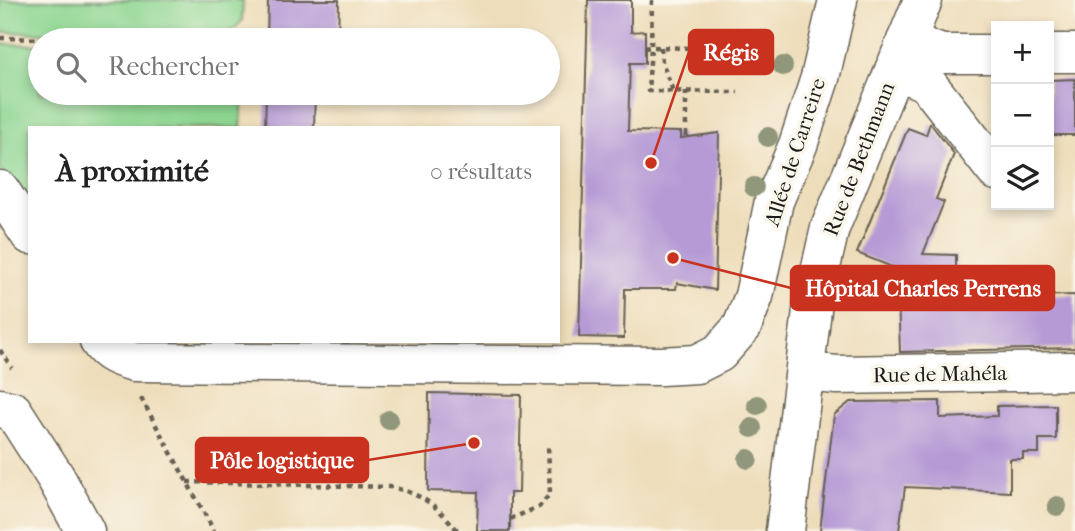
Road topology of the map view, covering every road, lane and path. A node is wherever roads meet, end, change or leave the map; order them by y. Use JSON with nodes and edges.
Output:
{"nodes":[{"id":1,"x":652,"y":0,"type":"edge"},
{"id":2,"x":838,"y":0,"type":"edge"},
{"id":3,"x":923,"y":0,"type":"edge"},
{"id":4,"x":0,"y":38,"type":"edge"},
{"id":5,"x":28,"y":39,"type":"edge"},
{"id":6,"x":651,"y":47,"type":"junction"},
{"id":7,"x":661,"y":47,"type":"junction"},
{"id":8,"x":644,"y":48,"type":"dead end"},
{"id":9,"x":736,"y":49,"type":"dead end"},
{"id":10,"x":1054,"y":53,"type":"edge"},
{"id":11,"x":1075,"y":53,"type":"edge"},
{"id":12,"x":991,"y":54,"type":"edge"},
{"id":13,"x":900,"y":55,"type":"junction"},
{"id":14,"x":673,"y":91,"type":"junction"},
{"id":15,"x":686,"y":91,"type":"junction"},
{"id":16,"x":738,"y":92,"type":"dead end"},
{"id":17,"x":686,"y":137,"type":"dead end"},
{"id":18,"x":991,"y":166,"type":"edge"},
{"id":19,"x":0,"y":190,"type":"edge"},
{"id":20,"x":28,"y":232,"type":"edge"},
{"id":21,"x":0,"y":349,"type":"edge"},
{"id":22,"x":109,"y":349,"type":"edge"},
{"id":23,"x":12,"y":368,"type":"dead end"},
{"id":24,"x":1075,"y":371,"type":"edge"},
{"id":25,"x":805,"y":372,"type":"junction"},
{"id":26,"x":7,"y":409,"type":"edge"},
{"id":27,"x":548,"y":444,"type":"dead end"},
{"id":28,"x":187,"y":482,"type":"junction"},
{"id":29,"x":510,"y":519,"type":"dead end"},
{"id":30,"x":85,"y":531,"type":"edge"},
{"id":31,"x":214,"y":531,"type":"edge"},
{"id":32,"x":458,"y":531,"type":"edge"},
{"id":33,"x":785,"y":531,"type":"edge"}],
"edges":[{"from":1,"to":6,"type":"path"},
{"from":2,"to":22,"type":"street","name":"Allée de Carreire"},
{"from":3,"to":13,"type":"street","name":"Rue de Bethmann"},
{"from":4,"to":5,"type":"path"},
{"from":6,"to":7,"type":"path"},
{"from":6,"to":8,"type":"path"},
{"from":6,"to":14,"type":"path"},
{"from":7,"to":9,"type":"path"},
{"from":7,"to":14,"type":"path"},
{"from":10,"to":11,"type":"street"},
{"from":12,"to":13,"type":"street"},
{"from":13,"to":18,"type":"street"},
{"from":13,"to":25,"type":"street","name":"Rue de Bethmann"},
{"from":14,"to":15,"type":"path"},
{"from":15,"to":16,"type":"path"},
{"from":15,"to":17,"type":"path"},
{"from":19,"to":20,"type":"street"},
{"from":21,"to":23,"type":"path"},
{"from":22,"to":28,"type":"path"},
{"from":24,"to":25,"type":"street","name":"Rue de Mahéla"},
{"from":25,"to":33,"type":"street","name":"Rue de Bethmann"},
{"from":26,"to":30,"type":"street"},
{"from":27,"to":29,"type":"path"},
{"from":28,"to":31,"type":"path"},
{"from":28,"to":32,"type":"path"}]}
